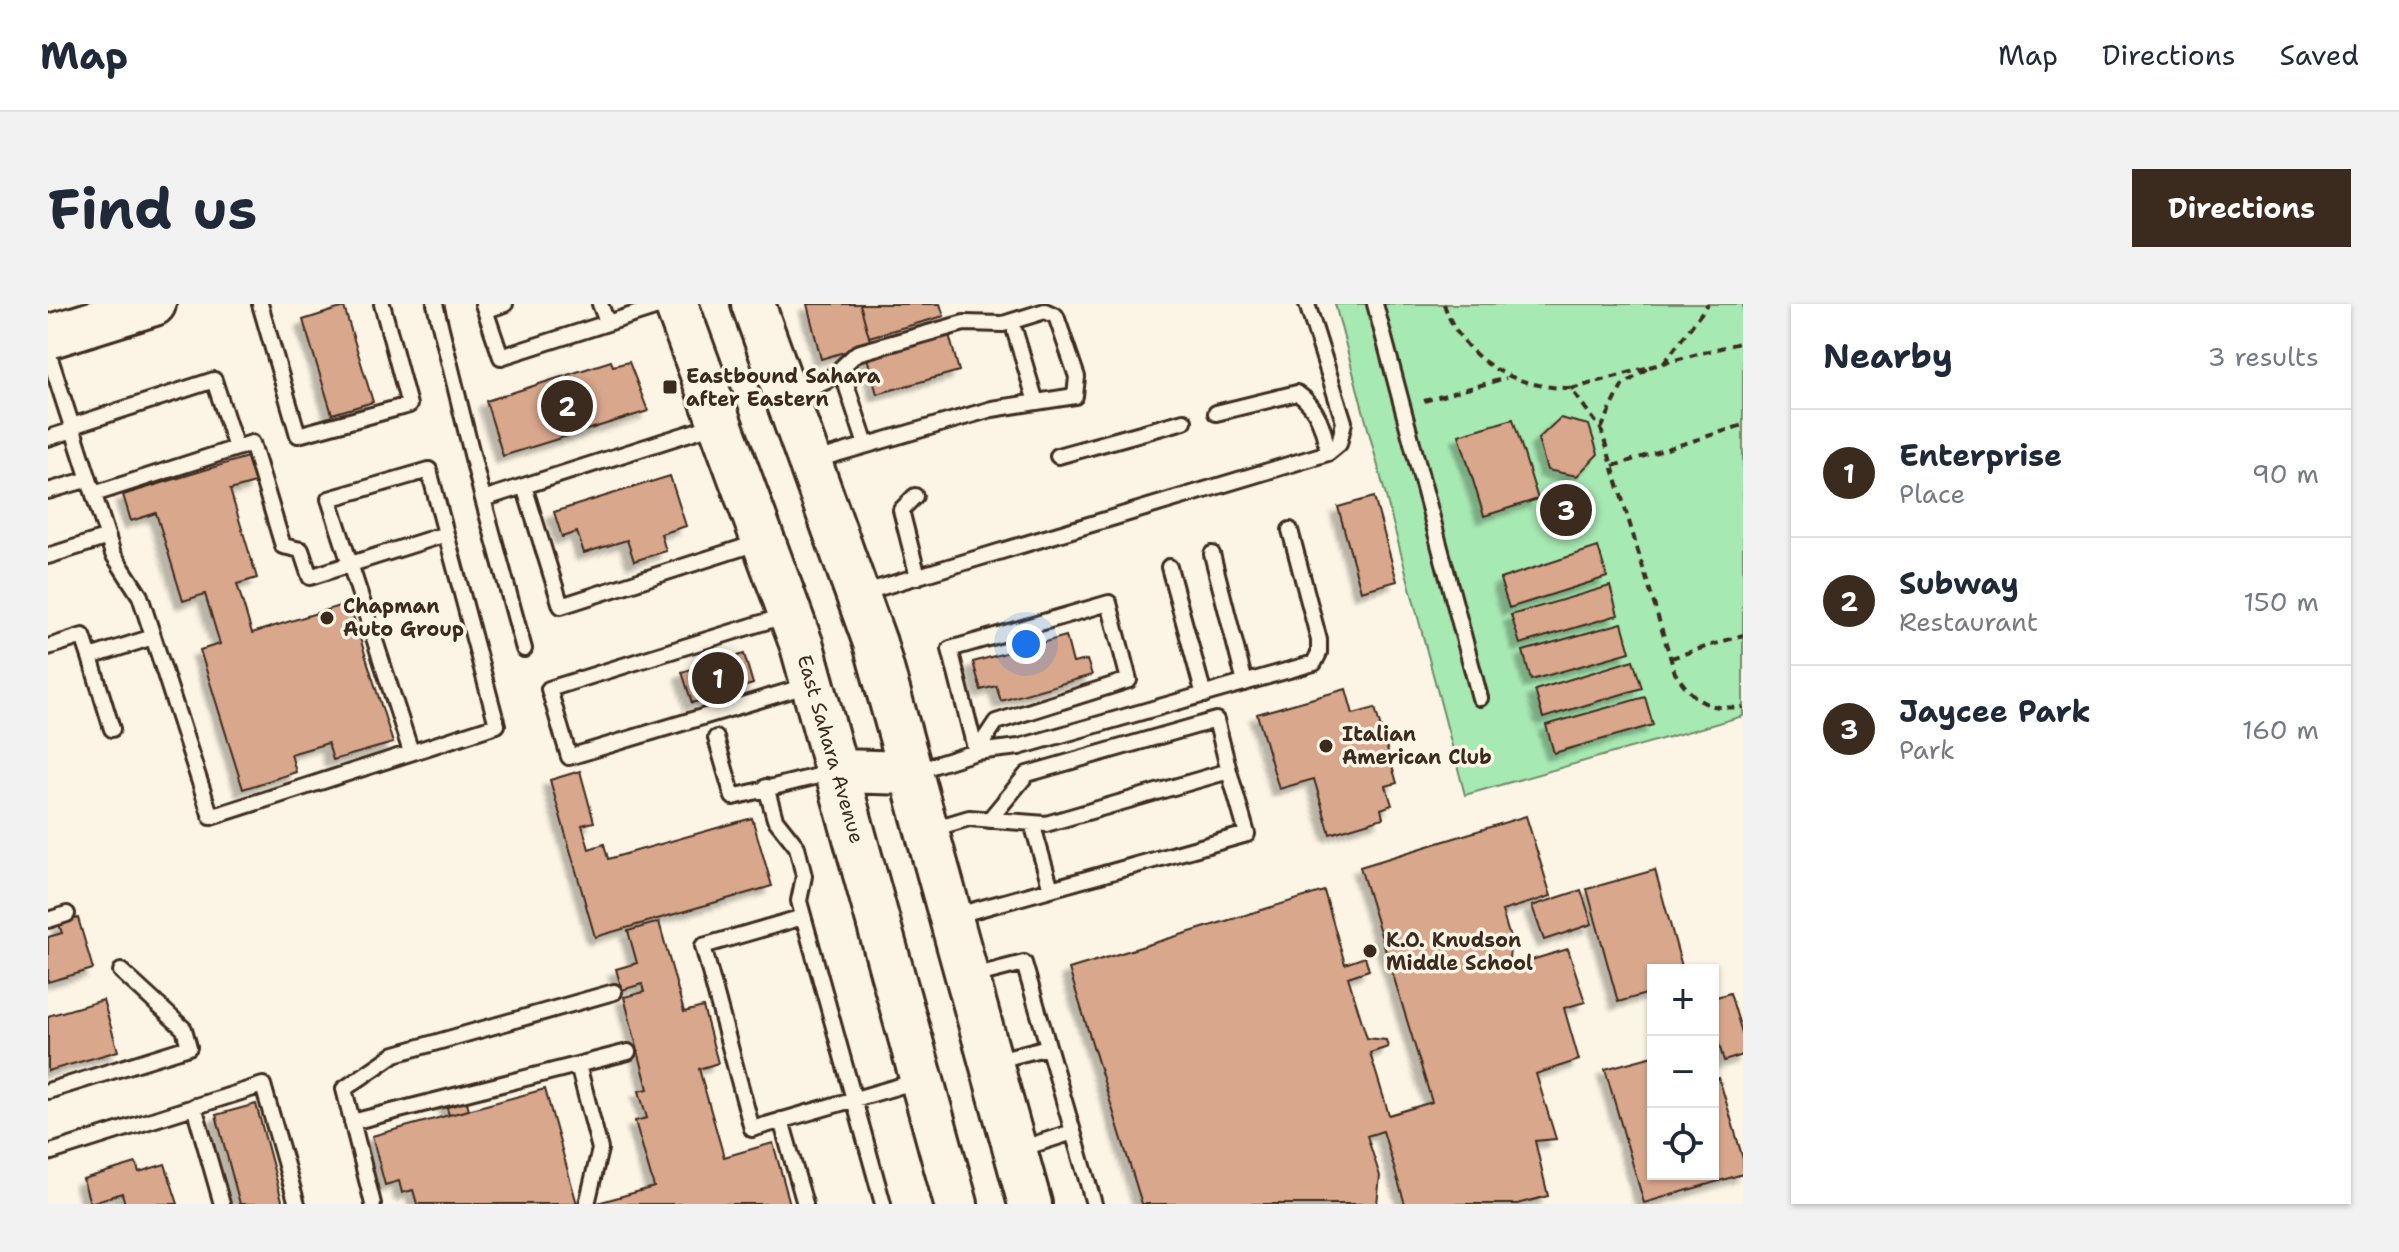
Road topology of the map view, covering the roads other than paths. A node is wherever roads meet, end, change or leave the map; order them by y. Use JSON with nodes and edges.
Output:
{"nodes":[{"id":1,"x":154,"y":304,"type":"edge"},
{"id":2,"x":260,"y":304,"type":"edge"},
{"id":3,"x":382,"y":304,"type":"edge"},
{"id":4,"x":435,"y":304,"type":"edge"},
{"id":5,"x":505,"y":304,"type":"edge"},
{"id":6,"x":600,"y":304,"type":"edge"},
{"id":7,"x":667,"y":304,"type":"edge"},
{"id":8,"x":676,"y":304,"type":"edge"},
{"id":9,"x":753,"y":304,"type":"edge"},
{"id":10,"x":1307,"y":304,"type":"edge"},
{"id":11,"x":1375,"y":304,"type":"edge"},
{"id":12,"x":484,"y":307,"type":"edge"},
{"id":13,"x":607,"y":322,"type":"junction"},
{"id":14,"x":1015,"y":332,"type":"dead end"},
{"id":15,"x":63,"y":333,"type":"edge"},
{"id":16,"x":841,"y":369,"type":"junction"},
{"id":17,"x":788,"y":397,"type":"junction"},
{"id":18,"x":1036,"y":402,"type":"junction"},
{"id":19,"x":1216,"y":413,"type":"dead end"},
{"id":20,"x":1184,"y":421,"type":"dead end"},
{"id":21,"x":720,"y":423,"type":"junction"},
{"id":22,"x":72,"y":428,"type":"junction"},
{"id":23,"x":48,"y":438,"type":"edge"},
{"id":24,"x":866,"y":445,"type":"junction"},
{"id":25,"x":236,"y":448,"type":"junction"},
{"id":26,"x":1328,"y":453,"type":"junction"},
{"id":27,"x":1058,"y":456,"type":"dead end"},
{"id":28,"x":811,"y":461,"type":"junction"},
{"id":29,"x":89,"y":479,"type":"junction"},
{"id":30,"x":524,"y":486,"type":"junction"},
{"id":31,"x":48,"y":491,"type":"edge"},
{"id":32,"x":94,"y":494,"type":"junction"},
{"id":33,"x":915,"y":496,"type":"dead end"},
{"id":34,"x":483,"y":499,"type":"junction"},
{"id":35,"x":1290,"y":530,"type":"dead end"},
{"id":36,"x":446,"y":534,"type":"junction"},
{"id":37,"x":108,"y":537,"type":"junction"},
{"id":38,"x":765,"y":541,"type":"junction"},
{"id":39,"x":1212,"y":554,"type":"dead end"},
{"id":40,"x":48,"y":556,"type":"edge"},
{"id":41,"x":350,"y":563,"type":"junction"},
{"id":42,"x":1169,"y":567,"type":"dead end"},
{"id":43,"x":918,"y":577,"type":"junction"},
{"id":44,"x":859,"y":594,"type":"junction"},
{"id":45,"x":791,"y":613,"type":"junction"},
{"id":46,"x":153,"y":637,"type":"junction"},
{"id":47,"x":48,"y":647,"type":"edge"},
{"id":48,"x":524,"y":649,"type":"dead end"},
{"id":49,"x":90,"y":657,"type":"junction"},
{"id":50,"x":1245,"y":683,"type":"junction"},
{"id":51,"x":813,"y":684,"type":"junction"},
{"id":52,"x":1204,"y":695,"type":"junction"},
{"id":53,"x":1480,"y":698,"type":"dead end"},
{"id":54,"x":112,"y":729,"type":"dead end"},
{"id":55,"x":716,"y":738,"type":"dead end"},
{"id":56,"x":411,"y":752,"type":"junction"},
{"id":57,"x":976,"y":752,"type":"junction"},
{"id":58,"x":838,"y":771,"type":"junction"},
{"id":59,"x":1229,"y":771,"type":"junction"},
{"id":60,"x":911,"y":773,"type":"junction"},
{"id":61,"x":766,"y":787,"type":"junction"},
{"id":62,"x":989,"y":820,"type":"junction"},
{"id":63,"x":1032,"y":823,"type":"junction"},
{"id":64,"x":929,"y":830,"type":"junction"},
{"id":65,"x":1051,"y":889,"type":"junction"},
{"id":66,"x":67,"y":914,"type":"dead end"},
{"id":67,"x":803,"y":917,"type":"junction"},
{"id":68,"x":952,"y":917,"type":"junction"},
{"id":69,"x":48,"y":920,"type":"edge"},
{"id":70,"x":121,"y":971,"type":"dead end"},
{"id":71,"x":968,"y":978,"type":"junction"},
{"id":72,"x":614,"y":992,"type":"dead end"},
{"id":73,"x":1048,"y":1047,"type":"junction"},
{"id":74,"x":628,"y":1052,"type":"dead end"},
{"id":75,"x":991,"y":1062,"type":"junction"},
{"id":76,"x":578,"y":1065,"type":"junction"},
{"id":77,"x":922,"y":1080,"type":"junction"},
{"id":78,"x":48,"y":1091,"type":"edge"},
{"id":79,"x":854,"y":1099,"type":"junction"},
{"id":80,"x":194,"y":1106,"type":"junction"},
{"id":81,"x":781,"y":1120,"type":"junction"},
{"id":82,"x":352,"y":1122,"type":"junction"},
{"id":83,"x":1073,"y":1132,"type":"junction"},
{"id":84,"x":1015,"y":1150,"type":"junction"},
{"id":85,"x":48,"y":1153,"type":"edge"},
{"id":86,"x":222,"y":1204,"type":"edge"},
{"id":87,"x":297,"y":1204,"type":"edge"},
{"id":88,"x":373,"y":1204,"type":"edge"},
{"id":89,"x":587,"y":1204,"type":"edge"},
{"id":90,"x":805,"y":1204,"type":"edge"},
{"id":91,"x":883,"y":1204,"type":"edge"},
{"id":92,"x":956,"y":1204,"type":"edge"},
{"id":93,"x":1030,"y":1204,"type":"edge"},
{"id":94,"x":1094,"y":1204,"type":"edge"}],
"edges":[{"from":1,"to":15,"type":"main road"},
{"from":2,"to":3,"type":"lane"},
{"from":4,"to":34,"type":"lane"},
{"from":5,"to":12,"type":"lane"},
{"from":6,"to":13,"type":"lane"},
{"from":7,"to":13,"type":"lane"},
{"from":8,"to":21,"type":"main road","name":"East Sahara Avenue"},
{"from":9,"to":17,"type":"main road"},
{"from":10,"to":26,"type":"lane"},
{"from":11,"to":53,"type":"lane"},
{"from":12,"to":13,"type":"lane"},
{"from":14,"to":18,"type":"lane"},
{"from":15,"to":22,"type":"lane"},
{"from":16,"to":17,"type":"lane"},
{"from":16,"to":18,"type":"lane"},
{"from":16,"to":24,"type":"lane"},
{"from":17,"to":28,"type":"main road"},
{"from":18,"to":24,"type":"lane"},
{"from":19,"to":26,"type":"lane"},
{"from":20,"to":27,"type":"lane"},
{"from":21,"to":30,"type":"lane"},
{"from":21,"to":38,"type":"main road","name":"East Sahara Avenue"},
{"from":22,"to":23,"type":"lane"},
{"from":22,"to":25,"type":"lane"},
{"from":22,"to":29,"type":"lane"},
{"from":24,"to":28,"type":"lane"},
{"from":25,"to":32,"type":"lane"},
{"from":25,"to":41,"type":"lane"},
{"from":26,"to":43,"type":"lane"},
{"from":28,"to":44,"type":"main road"},
{"from":29,"to":31,"type":"lane"},
{"from":29,"to":32,"type":"lane"},
{"from":30,"to":34,"type":"lane"},
{"from":30,"to":38,"type":"lane"},
{"from":32,"to":37,"type":"lane"},
{"from":33,"to":43,"type":"lane"},
{"from":34,"to":48,"type":"lane"},
{"from":35,"to":50,"type":"lane"},
{"from":36,"to":41,"type":"lane"},
{"from":36,"to":41,"type":"lane"},
{"from":36,"to":56,"type":"lane"},
{"from":37,"to":40,"type":"lane"},
{"from":37,"to":46,"type":"lane"},
{"from":38,"to":45,"type":"main road","name":"East Sahara Avenue"},
{"from":39,"to":50,"type":"lane"},
{"from":41,"to":56,"type":"lane"},
{"from":42,"to":52,"type":"lane"},
{"from":43,"to":44,"type":"lane"},
{"from":44,"to":60,"type":"main road"},
{"from":45,"to":51,"type":"main road","name":"East Sahara Avenue"},
{"from":45,"to":51,"type":"lane"},
{"from":46,"to":49,"type":"lane"},
{"from":46,"to":56,"type":"lane"},
{"from":47,"to":49,"type":"lane"},
{"from":49,"to":54,"type":"lane"},
{"from":50,"to":52,"type":"lane"},
{"from":51,"to":58,"type":"main road","name":"East Sahara Avenue"},
{"from":52,"to":57,"type":"lane"},
{"from":55,"to":61,"type":"lane"},
{"from":57,"to":57,"type":"lane"},
{"from":57,"to":60,"type":"lane"},
{"from":58,"to":60,"type":"main road"},
{"from":58,"to":61,"type":"lane"},
{"from":58,"to":77,"type":"main road","name":"East Sahara Avenue"},
{"from":59,"to":62,"type":"lane"},
{"from":59,"to":63,"type":"lane"},
{"from":59,"to":65,"type":"lane"},
{"from":60,"to":64,"type":"main road"},
{"from":61,"to":67,"type":"lane"},
{"from":62,"to":63,"type":"lane"},
{"from":62,"to":64,"type":"lane"},
{"from":63,"to":65,"type":"lane"},
{"from":64,"to":68,"type":"main road"},
{"from":65,"to":68,"type":"lane"},
{"from":66,"to":69,"type":"lane"},
{"from":67,"to":79,"type":"lane"},
{"from":67,"to":81,"type":"lane"},
{"from":68,"to":71,"type":"main road"},
{"from":70,"to":78,"type":"lane"},
{"from":71,"to":73,"type":"lane"},
{"from":71,"to":75,"type":"main road"},
{"from":72,"to":82,"type":"lane"},
{"from":73,"to":75,"type":"lane"},
{"from":73,"to":83,"type":"lane"},
{"from":74,"to":76,"type":"lane"},
{"from":75,"to":84,"type":"main road"},
{"from":76,"to":82,"type":"lane"},
{"from":76,"to":89,"type":"lane"},
{"from":77,"to":79,"type":"lane"},
{"from":77,"to":92,"type":"main road","name":"East Sahara Avenue"},
{"from":79,"to":81,"type":"lane"},
{"from":79,"to":91,"type":"lane"},
{"from":80,"to":85,"type":"lane"},
{"from":80,"to":86,"type":"lane"},
{"from":80,"to":87,"type":"lane"},
{"from":81,"to":90,"type":"lane"},
{"from":82,"to":88,"type":"lane"},
{"from":83,"to":84,"type":"lane"},
{"from":83,"to":94,"type":"lane"},
{"from":84,"to":93,"type":"main road"}]}
